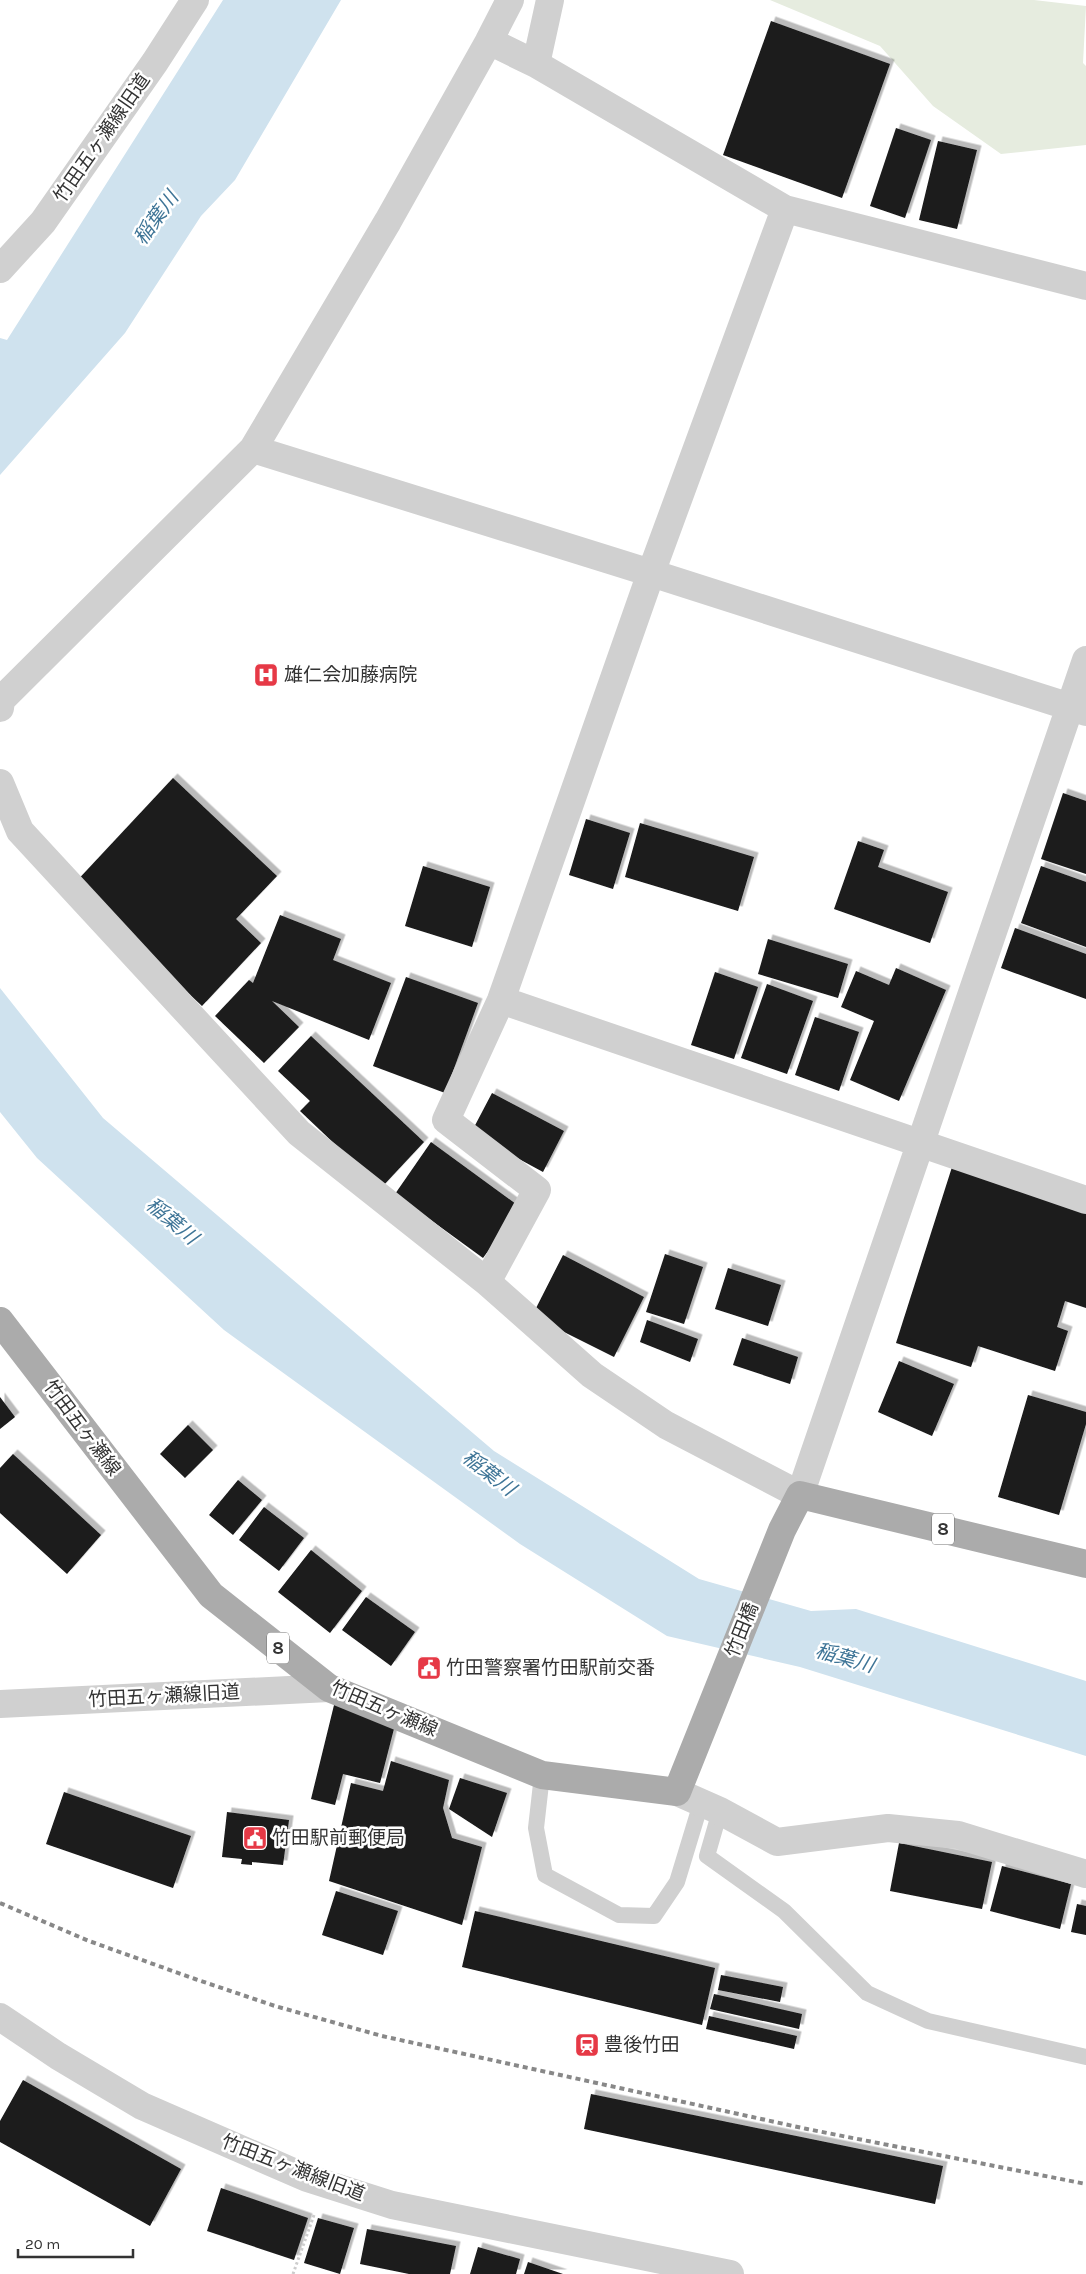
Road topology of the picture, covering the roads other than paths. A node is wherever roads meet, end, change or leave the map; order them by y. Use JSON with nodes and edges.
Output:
{"nodes":[{"id":1,"x":195,"y":0,"type":"edge"},
{"id":2,"x":510,"y":0,"type":"edge"},
{"id":3,"x":550,"y":0,"type":"edge"},
{"id":4,"x":489,"y":41,"type":"junction"},
{"id":5,"x":536,"y":64,"type":"junction"},
{"id":6,"x":785,"y":209,"type":"junction"},
{"id":7,"x":0,"y":269,"type":"edge"},
{"id":8,"x":1086,"y":286,"type":"edge"},
{"id":9,"x":253,"y":449,"type":"junction"},
{"id":10,"x":652,"y":573,"type":"junction"},
{"id":11,"x":1086,"y":660,"type":"edge"},
{"id":12,"x":0,"y":708,"type":"edge"},
{"id":13,"x":1078,"y":710,"type":"edge"},
{"id":14,"x":0,"y":783,"type":"edge"},
{"id":15,"x":501,"y":1000,"type":"junction"},
{"id":16,"x":920,"y":1143,"type":"junction"},
{"id":17,"x":1086,"y":1200,"type":"edge"},
{"id":18,"x":487,"y":1282,"type":"junction"},
{"id":19,"x":0,"y":1321,"type":"edge"},
{"id":20,"x":800,"y":1494,"type":"junction"},
{"id":21,"x":1086,"y":1564,"type":"edge"},
{"id":22,"x":329,"y":1688,"type":"junction"},
{"id":23,"x":0,"y":1704,"type":"edge"},
{"id":24,"x":542,"y":1775,"type":"junction"},
{"id":25,"x":699,"y":1802,"type":"junction"},
{"id":26,"x":1086,"y":1874,"type":"edge"},
{"id":27,"x":0,"y":2018,"type":"edge"},
{"id":28,"x":1086,"y":2057,"type":"edge"},
{"id":29,"x":730,"y":2274,"type":"edge"}],
"edges":[{"from":1,"to":7,"type":"street","name":"竹田五ヶ瀬線旧道"},
{"from":2,"to":4,"type":"street"},
{"from":3,"to":5,"type":"street"},
{"from":4,"to":5,"type":"street"},
{"from":4,"to":9,"type":"street"},
{"from":5,"to":6,"type":"street"},
{"from":6,"to":8,"type":"street"},
{"from":6,"to":10,"type":"street"},
{"from":9,"to":10,"type":"street"},
{"from":9,"to":12,"type":"street"},
{"from":10,"to":13,"type":"street"},
{"from":10,"to":15,"type":"street"},
{"from":11,"to":13,"type":"street"},
{"from":13,"to":16,"type":"street"},
{"from":14,"to":18,"type":"street"},
{"from":15,"to":16,"type":"street"},
{"from":15,"to":18,"type":"street"},
{"from":16,"to":17,"type":"street"},
{"from":16,"to":20,"type":"street"},
{"from":18,"to":20,"type":"street"},
{"from":19,"to":22,"type":"main road","name":"竹田五ヶ瀬線","number":"8"},
{"from":20,"to":21,"type":"main road","number":"8"},
{"from":20,"to":25,"type":"main road","name":"竹田橋"},
{"from":22,"to":23,"type":"street","name":"竹田五ヶ瀬線旧道"},
{"from":22,"to":24,"type":"main road","name":"竹田五ヶ瀬線","number":"8"},
{"from":24,"to":25,"type":"main road","name":"竹田五ヶ瀬線","number":"8"},
{"from":24,"to":25,"type":"lane"},
{"from":25,"to":26,"type":"street"},
{"from":25,"to":28,"type":"lane"},
{"from":27,"to":29,"type":"street","name":"竹田五ヶ瀬線旧道"}]}
